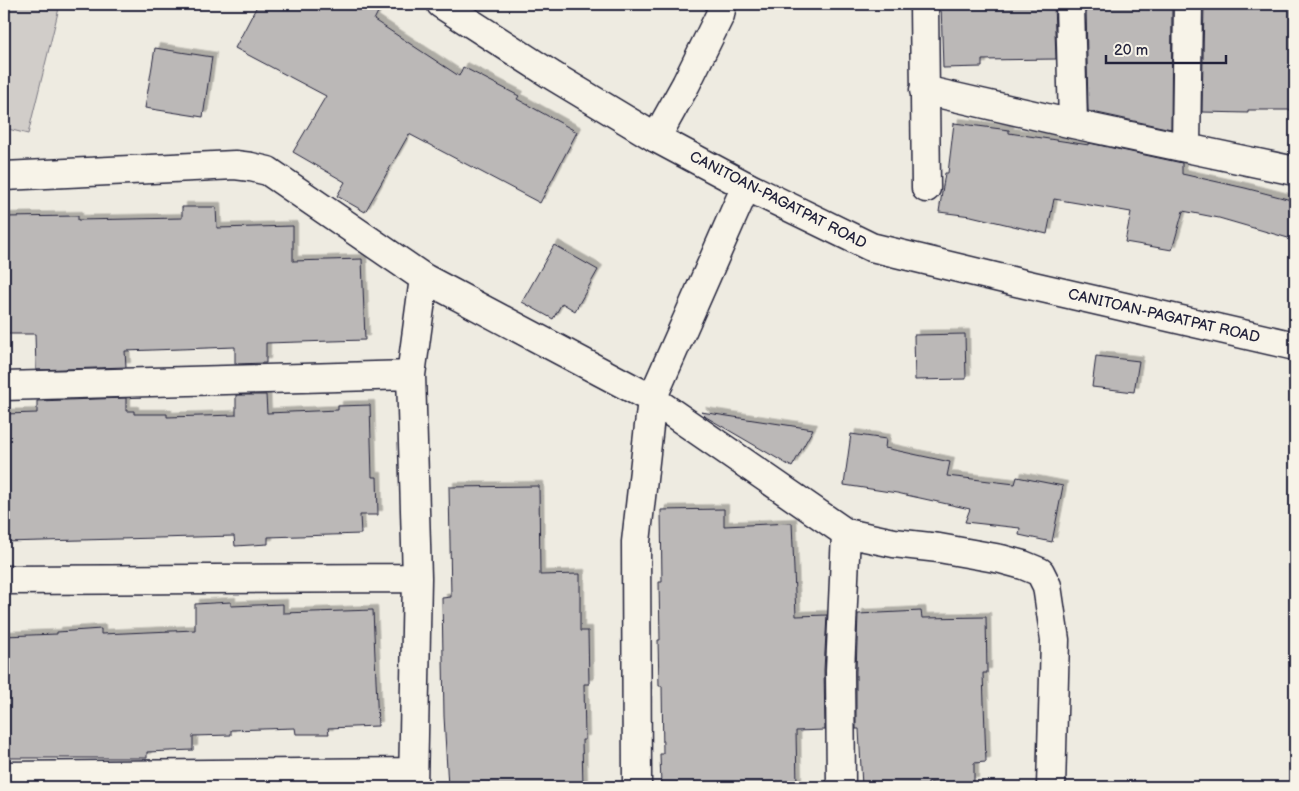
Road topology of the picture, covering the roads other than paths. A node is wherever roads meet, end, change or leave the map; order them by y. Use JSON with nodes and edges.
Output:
{"nodes":[{"id":1,"x":441,"y":4,"type":"edge"},
{"id":2,"x":722,"y":4,"type":"edge"},
{"id":3,"x":924,"y":4,"type":"edge"},
{"id":4,"x":1070,"y":4,"type":"edge"},
{"id":5,"x":1188,"y":4,"type":"edge"},
{"id":6,"x":924,"y":90,"type":"junction"},
{"id":7,"x":1073,"y":124,"type":"junction"},
{"id":8,"x":656,"y":138,"type":"junction"},
{"id":9,"x":1186,"y":148,"type":"junction"},
{"id":10,"x":1295,"y":171,"type":"edge"},
{"id":11,"x":4,"y":176,"type":"edge"},
{"id":12,"x":746,"y":186,"type":"junction"},
{"id":13,"x":926,"y":188,"type":"dead end"},
{"id":14,"x":424,"y":278,"type":"junction"},
{"id":15,"x":1295,"y":346,"type":"edge"},
{"id":16,"x":411,"y":375,"type":"junction"},
{"id":17,"x":4,"y":386,"type":"edge"},
{"id":18,"x":652,"y":399,"type":"junction"},
{"id":19,"x":846,"y":533,"type":"junction"},
{"id":20,"x":417,"y":578,"type":"junction"},
{"id":21,"x":4,"y":580,"type":"edge"},
{"id":22,"x":4,"y":776,"type":"edge"},
{"id":23,"x":413,"y":779,"type":"edge"},
{"id":24,"x":636,"y":787,"type":"edge"},
{"id":25,"x":841,"y":787,"type":"edge"},
{"id":26,"x":1052,"y":787,"type":"edge"}],
"edges":[{"from":1,"to":8,"type":"street","name":"CANITOAN-PAGATPAT ROAD"},
{"from":2,"to":8,"type":"street"},
{"from":3,"to":6,"type":"street"},
{"from":4,"to":7,"type":"street"},
{"from":5,"to":9,"type":"street"},
{"from":6,"to":7,"type":"street"},
{"from":6,"to":13,"type":"street"},
{"from":7,"to":9,"type":"street"},
{"from":8,"to":12,"type":"street","name":"CANITOAN-PAGATPAT ROAD"},
{"from":9,"to":10,"type":"street"},
{"from":11,"to":14,"type":"street"},
{"from":12,"to":15,"type":"street","name":"CANITOAN-PAGATPAT ROAD"},
{"from":12,"to":18,"type":"street"},
{"from":14,"to":16,"type":"street"},
{"from":14,"to":18,"type":"street"},
{"from":16,"to":17,"type":"street"},
{"from":16,"to":20,"type":"street"},
{"from":18,"to":19,"type":"street"},
{"from":18,"to":24,"type":"street"},
{"from":19,"to":25,"type":"street"},
{"from":19,"to":26,"type":"street"},
{"from":20,"to":21,"type":"street"},
{"from":20,"to":23,"type":"street"},
{"from":22,"to":23,"type":"street"}]}
